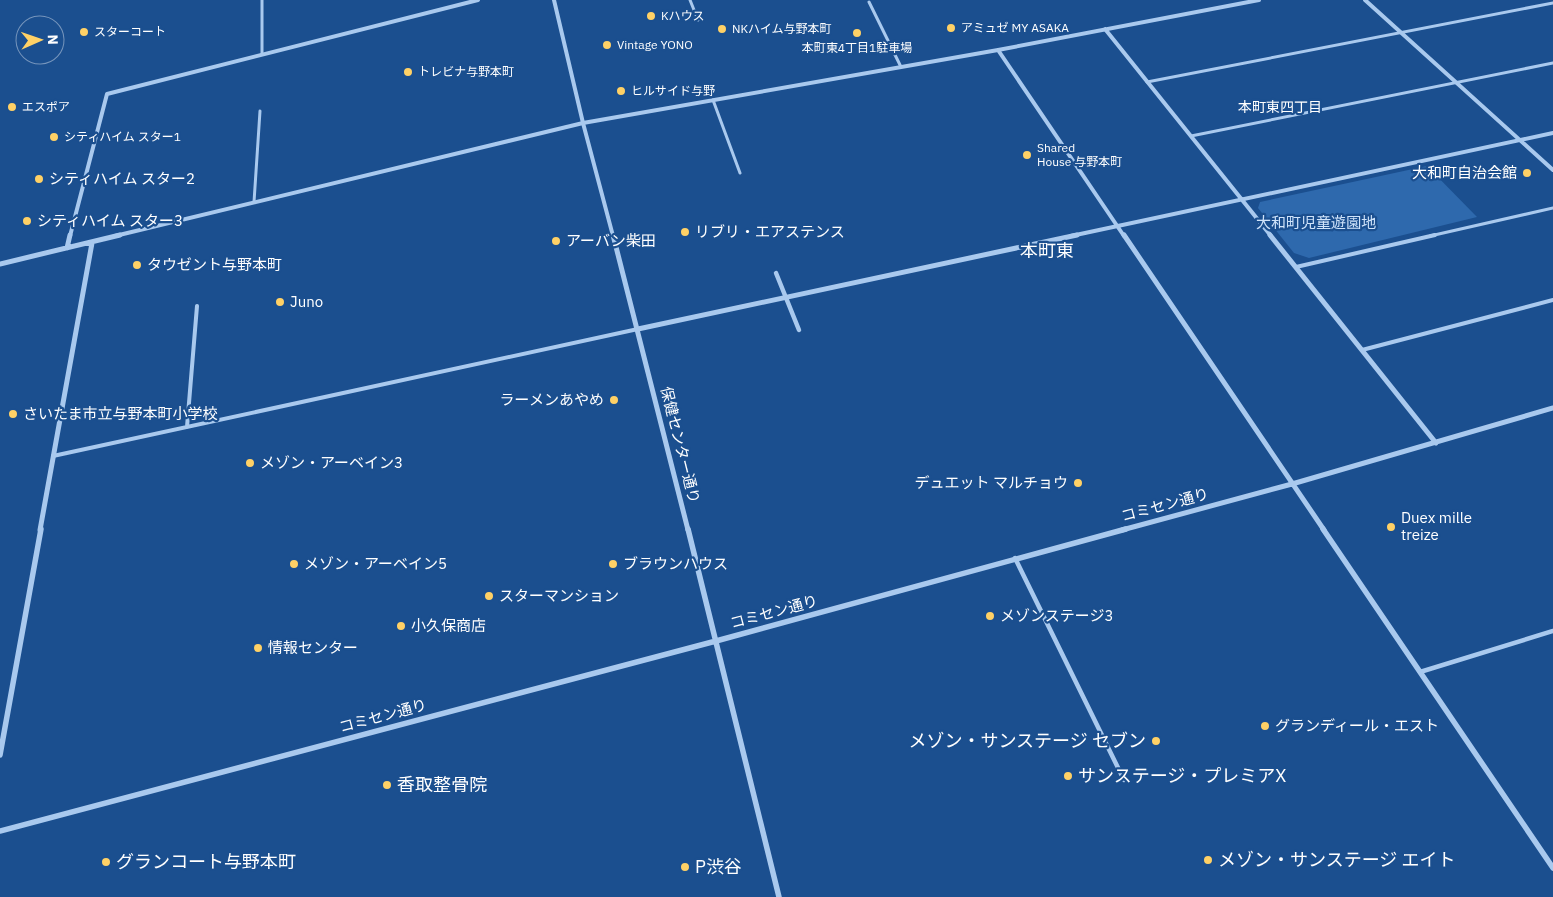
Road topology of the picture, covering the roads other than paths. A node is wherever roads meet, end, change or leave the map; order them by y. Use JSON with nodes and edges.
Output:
{"nodes":[{"id":1,"x":262,"y":0,"type":"edge"},
{"id":2,"x":478,"y":0,"type":"edge"},
{"id":3,"x":554,"y":0,"type":"edge"},
{"id":4,"x":690,"y":0,"type":"edge"},
{"id":5,"x":1259,"y":0,"type":"edge"},
{"id":6,"x":1365,"y":0,"type":"edge"},
{"id":7,"x":869,"y":2,"type":"dead end"},
{"id":8,"x":1553,"y":3,"type":"edge"},
{"id":9,"x":698,"y":20,"type":"dead end"},
{"id":10,"x":1106,"y":30,"type":"junction"},
{"id":11,"x":1401,"y":32,"type":"junction"},
{"id":12,"x":998,"y":50,"type":"junction"},
{"id":13,"x":262,"y":54,"type":"junction"},
{"id":14,"x":1553,"y":63,"type":"edge"},
{"id":15,"x":901,"y":67,"type":"junction"},
{"id":16,"x":1147,"y":82,"type":"junction"},
{"id":17,"x":1457,"y":82,"type":"junction"},
{"id":18,"x":713,"y":100,"type":"junction"},
{"id":19,"x":260,"y":111,"type":"dead end"},
{"id":20,"x":583,"y":123,"type":"junction"},
{"id":21,"x":1553,"y":133,"type":"edge"},
{"id":22,"x":1191,"y":136,"type":"junction"},
{"id":23,"x":1520,"y":140,"type":"junction"},
{"id":24,"x":1553,"y":170,"type":"edge"},
{"id":25,"x":740,"y":173,"type":"dead end"},
{"id":26,"x":1242,"y":200,"type":"junction"},
{"id":27,"x":254,"y":202,"type":"junction"},
{"id":28,"x":1553,"y":208,"type":"edge"},
{"id":29,"x":1118,"y":227,"type":"junction"},
{"id":30,"x":92,"y":243,"type":"junction"},
{"id":31,"x":67,"y":248,"type":"junction"},
{"id":32,"x":0,"y":264,"type":"edge"},
{"id":33,"x":1296,"y":267,"type":"junction"},
{"id":34,"x":776,"y":273,"type":"dead end"},
{"id":35,"x":1553,"y":300,"type":"edge"},
{"id":36,"x":197,"y":306,"type":"dead end"},
{"id":37,"x":638,"y":328,"type":"junction"},
{"id":38,"x":799,"y":330,"type":"dead end"},
{"id":39,"x":1362,"y":350,"type":"junction"},
{"id":40,"x":1553,"y":408,"type":"edge"},
{"id":41,"x":187,"y":427,"type":"junction"},
{"id":42,"x":1436,"y":443,"type":"junction"},
{"id":43,"x":53,"y":456,"type":"junction"},
{"id":44,"x":1292,"y":484,"type":"junction"},
{"id":45,"x":1014,"y":558,"type":"junction"},
{"id":46,"x":1553,"y":631,"type":"edge"},
{"id":47,"x":716,"y":641,"type":"junction"},
{"id":48,"x":1420,"y":672,"type":"junction"},
{"id":49,"x":0,"y":755,"type":"edge"},
{"id":50,"x":1124,"y":780,"type":"dead end"},
{"id":51,"x":0,"y":831,"type":"edge"},
{"id":52,"x":1553,"y":868,"type":"edge"},
{"id":53,"x":779,"y":897,"type":"edge"}],
"edges":[{"from":1,"to":13,"type":"lane"},
{"from":2,"to":13,"type":"street"},
{"from":3,"to":20,"type":"street","name":"保健センター通り"},
{"from":4,"to":9,"type":"lane"},
{"from":5,"to":10,"type":"street"},
{"from":6,"to":11,"type":"street"},
{"from":7,"to":15,"type":"lane"},
{"from":8,"to":11,"type":"lane"},
{"from":10,"to":12,"type":"street"},
{"from":10,"to":16,"type":"street"},
{"from":11,"to":16,"type":"lane"},
{"from":11,"to":17,"type":"street"},
{"from":12,"to":15,"type":"street"},
{"from":12,"to":29,"type":"street"},
{"from":13,"to":31,"type":"street"},
{"from":14,"to":17,"type":"lane"},
{"from":15,"to":18,"type":"street"},
{"from":16,"to":22,"type":"street"},
{"from":17,"to":22,"type":"lane"},
{"from":17,"to":23,"type":"street"},
{"from":18,"to":20,"type":"street"},
{"from":18,"to":25,"type":"lane"},
{"from":19,"to":27,"type":"lane"},
{"from":20,"to":27,"type":"street"},
{"from":20,"to":37,"type":"street","name":"保健センター通り"},
{"from":21,"to":23,"type":"street"},
{"from":22,"to":26,"type":"street"},
{"from":23,"to":24,"type":"street"},
{"from":23,"to":26,"type":"street"},
{"from":26,"to":29,"type":"street"},
{"from":26,"to":33,"type":"street"},
{"from":27,"to":30,"type":"street"},
{"from":28,"to":33,"type":"lane"},
{"from":29,"to":37,"type":"street"},
{"from":29,"to":44,"type":"street"},
{"from":30,"to":31,"type":"street"},
{"from":30,"to":43,"type":"street"},
{"from":31,"to":32,"type":"street"},
{"from":33,"to":39,"type":"street"},
{"from":34,"to":38,"type":"street","bridge":true},
{"from":35,"to":39,"type":"lane"},
{"from":36,"to":41,"type":"lane"},
{"from":37,"to":41,"type":"lane"},
{"from":37,"to":47,"type":"street","name":"保健センター通り"},
{"from":39,"to":42,"type":"street"},
{"from":40,"to":42,"type":"street","name":"コミセン通り"},
{"from":41,"to":43,"type":"lane"},
{"from":42,"to":44,"type":"street","name":"コミセン通り"},
{"from":43,"to":49,"type":"street"},
{"from":44,"to":45,"type":"street","name":"コミセン通り"},
{"from":44,"to":48,"type":"street"},
{"from":45,"to":47,"type":"street","name":"コミセン通り"},
{"from":45,"to":50,"type":"lane"},
{"from":46,"to":48,"type":"lane"},
{"from":47,"to":51,"type":"street","name":"コミセン通り"},
{"from":47,"to":53,"type":"street","name":"保健センター通り"},
{"from":48,"to":52,"type":"street"}]}
